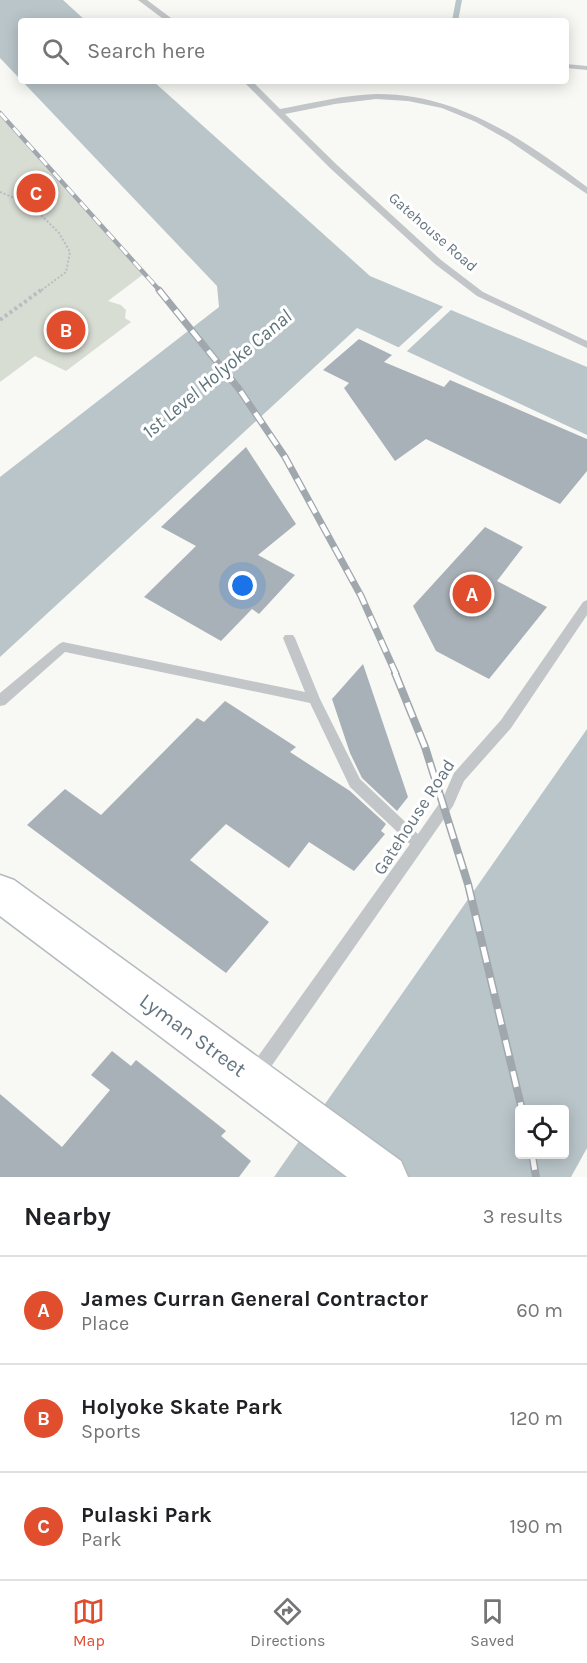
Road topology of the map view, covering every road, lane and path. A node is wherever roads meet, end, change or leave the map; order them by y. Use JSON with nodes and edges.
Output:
{"nodes":[{"id":1,"x":142,"y":0,"type":"edge"},
{"id":2,"x":167,"y":18,"type":"edge"},
{"id":3,"x":569,"y":66,"type":"edge"},
{"id":4,"x":587,"y":68,"type":"edge"},
{"id":5,"x":250,"y":84,"type":"edge"},
{"id":6,"x":280,"y":112,"type":"junction"},
{"id":7,"x":587,"y":191,"type":"edge"},
{"id":8,"x":0,"y":192,"type":"edge"},
{"id":9,"x":0,"y":320,"type":"edge"},
{"id":10,"x":587,"y":345,"type":"edge"},
{"id":11,"x":587,"y":605,"type":"edge"},
{"id":12,"x":289,"y":638,"type":"dead end"},
{"id":13,"x":314,"y":699,"type":"junction"},
{"id":14,"x":0,"y":700,"type":"edge"},
{"id":15,"x":419,"y":844,"type":"junction"},
{"id":16,"x":0,"y":893,"type":"edge"},
{"id":17,"x":253,"y":1079,"type":"junction"},
{"id":18,"x":385,"y":1177,"type":"edge"}],
"edges":[{"from":1,"to":2,"type":"lane"},
{"from":3,"to":4,"type":"lane"},
{"from":5,"to":6,"type":"lane","name":"Gatehouse Road"},
{"from":6,"to":7,"type":"lane"},
{"from":6,"to":10,"type":"lane","name":"Gatehouse Road"},
{"from":8,"to":9,"type":"path"},
{"from":11,"to":15,"type":"lane","name":"Gatehouse Road"},
{"from":12,"to":13,"type":"lane"},
{"from":13,"to":14,"type":"lane"},
{"from":13,"to":15,"type":"lane"},
{"from":15,"to":17,"type":"lane","name":"Gatehouse Road"},
{"from":16,"to":17,"type":"main road","name":"Lyman Street"},
{"from":17,"to":18,"type":"main road","name":"Lyman Street"}]}
